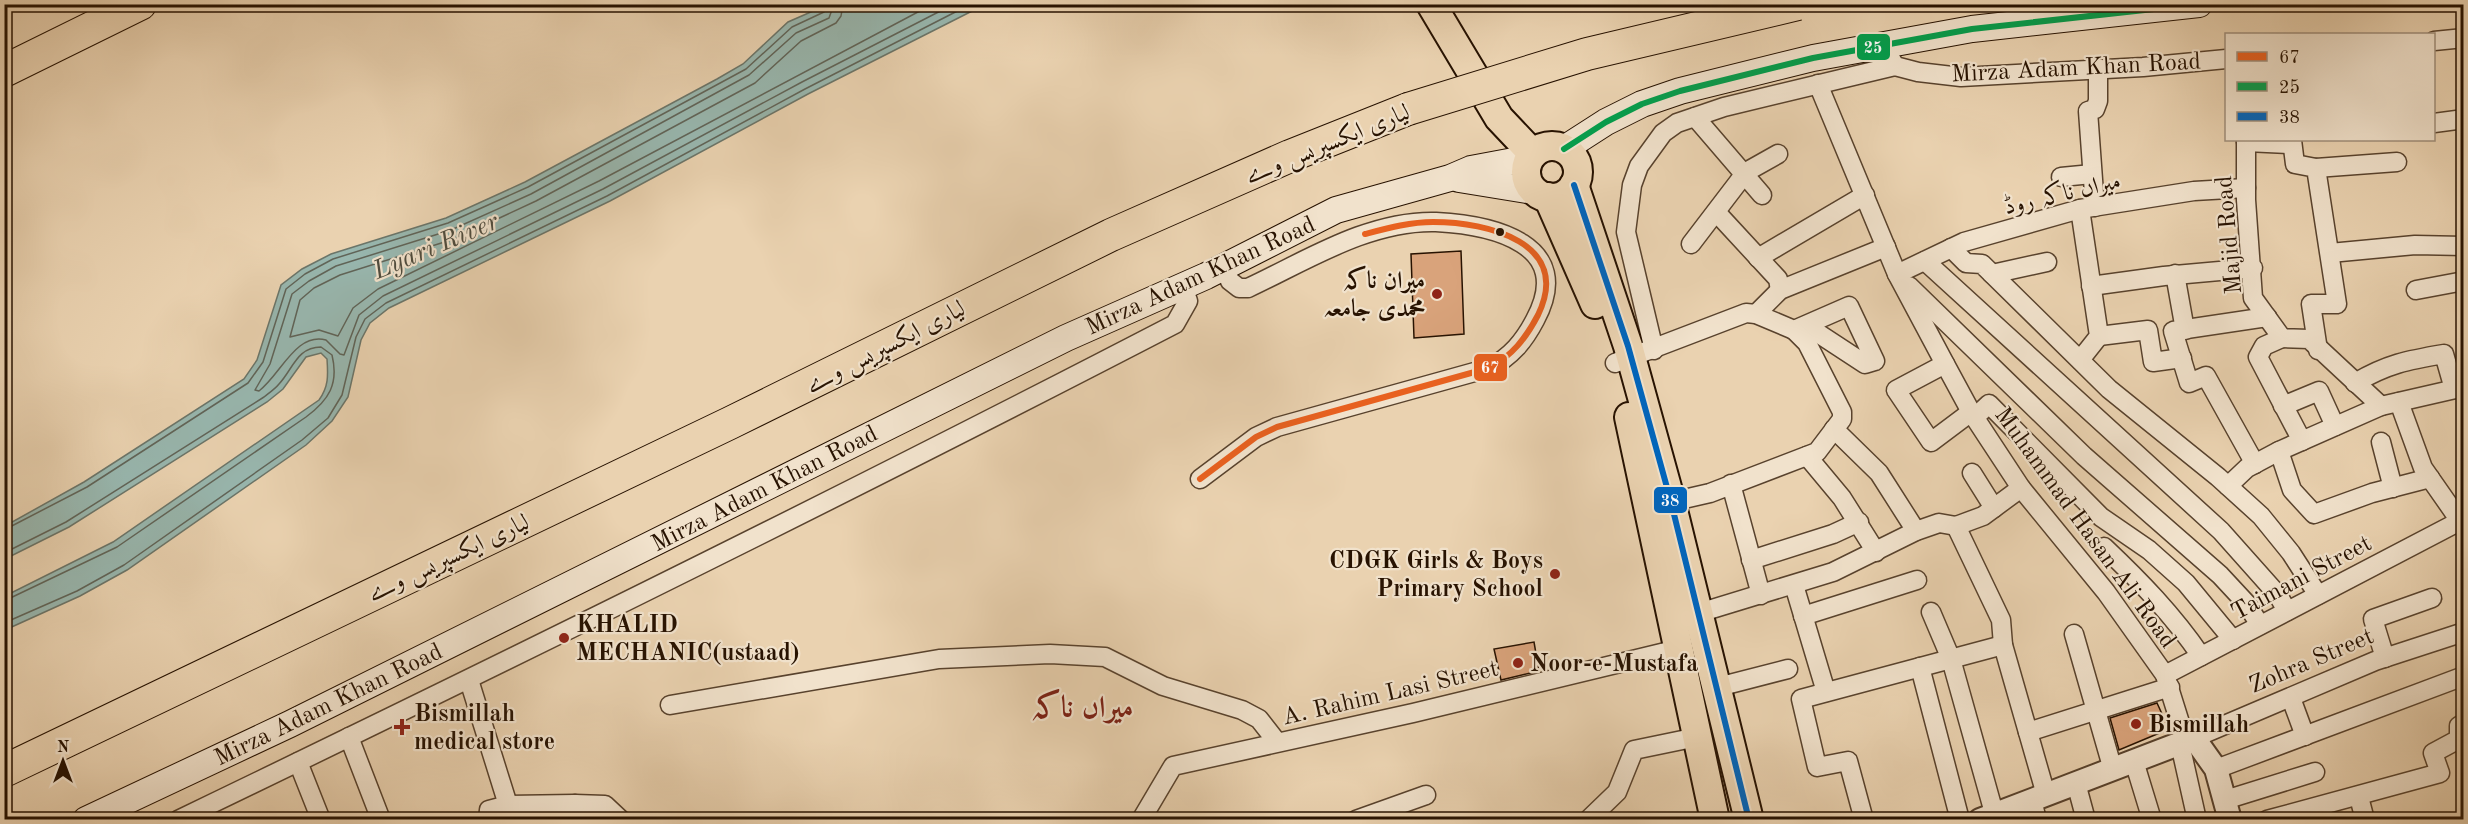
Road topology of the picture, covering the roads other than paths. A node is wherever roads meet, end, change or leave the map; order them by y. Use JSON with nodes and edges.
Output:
{"nodes":[{"id":1,"x":140,"y":4,"type":"edge"},
{"id":2,"x":1431,"y":4,"type":"edge"},
{"id":3,"x":1798,"y":4,"type":"edge"},
{"id":4,"x":2199,"y":4,"type":"edge"},
{"id":5,"x":2463,"y":38,"type":"edge"},
{"id":6,"x":2435,"y":41,"type":"edge"},
{"id":7,"x":1865,"y":50,"type":"junction"},
{"id":8,"x":2225,"y":59,"type":"edge"},
{"id":9,"x":1895,"y":66,"type":"junction"},
{"id":10,"x":2097,"y":68,"type":"junction"},
{"id":11,"x":4,"y":71,"type":"edge"},
{"id":12,"x":1818,"y":84,"type":"junction"},
{"id":13,"x":1695,"y":117,"type":"junction"},
{"id":14,"x":2463,"y":119,"type":"edge"},
{"id":15,"x":2435,"y":123,"type":"edge"},
{"id":16,"x":2246,"y":141,"type":"edge"},
{"id":17,"x":2291,"y":142,"type":"edge"},
{"id":18,"x":1564,"y":149,"type":"junction"},
{"id":19,"x":1778,"y":154,"type":"dead end"},
{"id":20,"x":1532,"y":156,"type":"junction"},
{"id":21,"x":2397,"y":162,"type":"dead end"},
{"id":22,"x":2316,"y":168,"type":"junction"},
{"id":23,"x":1746,"y":172,"type":"junction"},
{"id":24,"x":2092,"y":174,"type":"junction"},
{"id":25,"x":2061,"y":177,"type":"dead end"},
{"id":26,"x":1450,"y":178,"type":"junction"},
{"id":27,"x":1574,"y":185,"type":"junction"},
{"id":28,"x":2246,"y":188,"type":"junction"},
{"id":29,"x":1541,"y":194,"type":"junction"},
{"id":30,"x":1762,"y":195,"type":"dead end"},
{"id":31,"x":1865,"y":195,"type":"junction"},
{"id":32,"x":2087,"y":208,"type":"junction"},
{"id":33,"x":1717,"y":213,"type":"junction"},
{"id":34,"x":1691,"y":244,"type":"dead end"},
{"id":35,"x":2463,"y":246,"type":"edge"},
{"id":36,"x":1886,"y":247,"type":"junction"},
{"id":37,"x":1951,"y":248,"type":"junction"},
{"id":38,"x":2330,"y":253,"type":"junction"},
{"id":39,"x":1758,"y":258,"type":"junction"},
{"id":40,"x":1925,"y":261,"type":"junction"},
{"id":41,"x":2047,"y":262,"type":"dead end"},
{"id":42,"x":1224,"y":267,"type":"junction"},
{"id":43,"x":2253,"y":268,"type":"junction"},
{"id":44,"x":1897,"y":274,"type":"junction"},
{"id":45,"x":1992,"y":274,"type":"junction"},
{"id":46,"x":2175,"y":274,"type":"junction"},
{"id":47,"x":2463,"y":281,"type":"edge"},
{"id":48,"x":1183,"y":286,"type":"junction"},
{"id":49,"x":2091,"y":286,"type":"junction"},
{"id":50,"x":1780,"y":290,"type":"junction"},
{"id":51,"x":2416,"y":290,"type":"dead end"},
{"id":52,"x":1756,"y":314,"type":"junction"},
{"id":53,"x":2267,"y":317,"type":"junction"},
{"id":54,"x":2185,"y":330,"type":"junction"},
{"id":55,"x":2099,"y":336,"type":"junction"},
{"id":56,"x":2282,"y":338,"type":"junction"},
{"id":57,"x":2318,"y":350,"type":"junction"},
{"id":58,"x":1634,"y":357,"type":"junction"},
{"id":59,"x":2182,"y":358,"type":"junction"},
{"id":60,"x":2080,"y":360,"type":"junction"},
{"id":61,"x":1945,"y":364,"type":"junction"},
{"id":62,"x":2355,"y":383,"type":"junction"},
{"id":63,"x":2459,"y":388,"type":"edge"},
{"id":64,"x":2399,"y":402,"type":"junction"},
{"id":65,"x":2283,"y":406,"type":"junction"},
{"id":66,"x":2381,"y":406,"type":"junction"},
{"id":67,"x":1973,"y":414,"type":"junction"},
{"id":68,"x":2335,"y":426,"type":"junction"},
{"id":69,"x":1834,"y":429,"type":"junction"},
{"id":70,"x":2302,"y":441,"type":"junction"},
{"id":71,"x":2381,"y":442,"type":"dead end"},
{"id":72,"x":2279,"y":451,"type":"junction"},
{"id":73,"x":1807,"y":456,"type":"junction"},
{"id":74,"x":2255,"y":464,"type":"junction"},
{"id":75,"x":1972,"y":474,"type":"dead end"},
{"id":76,"x":2430,"y":478,"type":"junction"},
{"id":77,"x":1200,"y":479,"type":"dead end"},
{"id":78,"x":1731,"y":484,"type":"junction"},
{"id":79,"x":2228,"y":486,"type":"junction"},
{"id":80,"x":2021,"y":488,"type":"junction"},
{"id":81,"x":2393,"y":488,"type":"junction"},
{"id":82,"x":1660,"y":505,"type":"junction"},
{"id":83,"x":1994,"y":508,"type":"junction"},
{"id":84,"x":2462,"y":521,"type":"edge"},
{"id":85,"x":1859,"y":522,"type":"junction"},
{"id":86,"x":1956,"y":526,"type":"junction"},
{"id":87,"x":1916,"y":531,"type":"junction"},
{"id":88,"x":2104,"y":547,"type":"dead end"},
{"id":89,"x":1876,"y":552,"type":"junction"},
{"id":90,"x":1751,"y":560,"type":"junction"},
{"id":91,"x":1917,"y":580,"type":"dead end"},
{"id":92,"x":1794,"y":585,"type":"junction"},
{"id":93,"x":1761,"y":595,"type":"junction"},
{"id":94,"x":2318,"y":595,"type":"junction"},
{"id":95,"x":2432,"y":598,"type":"dead end"},
{"id":96,"x":2288,"y":611,"type":"junction"},
{"id":97,"x":1931,"y":612,"type":"dead end"},
{"id":98,"x":1700,"y":614,"type":"junction"},
{"id":99,"x":1803,"y":616,"type":"junction"},
{"id":100,"x":1672,"y":619,"type":"junction"},
{"id":101,"x":2260,"y":625,"type":"junction"},
{"id":102,"x":2463,"y":632,"type":"edge"},
{"id":103,"x":2074,"y":634,"type":"dead end"},
{"id":104,"x":2233,"y":640,"type":"junction"},
{"id":105,"x":2002,"y":645,"type":"junction"},
{"id":106,"x":1678,"y":649,"type":"junction"},
{"id":107,"x":2201,"y":656,"type":"junction"},
{"id":108,"x":2385,"y":658,"type":"junction"},
{"id":109,"x":1950,"y":659,"type":"junction"},
{"id":110,"x":1920,"y":667,"type":"junction"},
{"id":111,"x":1788,"y":669,"type":"dead end"},
{"id":112,"x":2463,"y":676,"type":"edge"},
{"id":113,"x":469,"y":680,"type":"junction"},
{"id":114,"x":2168,"y":681,"type":"junction"},
{"id":115,"x":1718,"y":687,"type":"junction"},
{"id":116,"x":1826,"y":692,"type":"junction"},
{"id":117,"x":2291,"y":698,"type":"junction"},
{"id":118,"x":670,"y":705,"type":"dead end"},
{"id":119,"x":2096,"y":711,"type":"junction"},
{"id":120,"x":2463,"y":723,"type":"edge"},
{"id":121,"x":2028,"y":732,"type":"junction"},
{"id":122,"x":2305,"y":736,"type":"junction"},
{"id":123,"x":1697,"y":737,"type":"junction"},
{"id":124,"x":349,"y":738,"type":"junction"},
{"id":125,"x":2187,"y":741,"type":"junction"},
{"id":126,"x":1277,"y":742,"type":"junction"},
{"id":127,"x":298,"y":762,"type":"junction"},
{"id":128,"x":2134,"y":762,"type":"junction"},
{"id":129,"x":2216,"y":769,"type":"junction"},
{"id":130,"x":2113,"y":770,"type":"junction"},
{"id":131,"x":4,"y":771,"type":"edge"},
{"id":132,"x":2315,"y":772,"type":"dead end"},
{"id":133,"x":2076,"y":783,"type":"junction"},
{"id":134,"x":1426,"y":795,"type":"dead end"},
{"id":135,"x":2359,"y":797,"type":"junction"},
{"id":136,"x":508,"y":805,"type":"junction"},
{"id":137,"x":2038,"y":805,"type":"edge"},
{"id":138,"x":2227,"y":810,"type":"edge"},
{"id":139,"x":574,"y":812,"type":"edge"},
{"id":140,"x":188,"y":817,"type":"edge"},
{"id":141,"x":1990,"y":818,"type":"edge"},
{"id":142,"x":86,"y":819,"type":"edge"},
{"id":143,"x":321,"y":819,"type":"edge"},
{"id":144,"x":381,"y":819,"type":"edge"},
{"id":145,"x":488,"y":819,"type":"edge"},
{"id":146,"x":621,"y":819,"type":"edge"},
{"id":147,"x":1141,"y":819,"type":"edge"},
{"id":148,"x":1356,"y":819,"type":"edge"},
{"id":149,"x":1588,"y":819,"type":"edge"},
{"id":150,"x":1715,"y":819,"type":"edge"},
{"id":151,"x":1749,"y":819,"type":"edge"},
{"id":152,"x":1864,"y":819,"type":"edge"},
{"id":153,"x":1960,"y":819,"type":"edge"},
{"id":154,"x":2086,"y":819,"type":"edge"},
{"id":155,"x":2152,"y":819,"type":"edge"},
{"id":156,"x":2197,"y":819,"type":"edge"},
{"id":157,"x":2267,"y":819,"type":"edge"},
{"id":158,"x":2365,"y":819,"type":"edge"}],
"edges":[{"from":1,"to":11,"type":"highway"},
{"from":2,"to":20,"type":"main road"},
{"from":3,"to":131,"type":"highway","name":"لیاری ایکسپریس وے","bridge":true},
{"from":4,"to":7,"type":"main road","name":"Mirza Adam Khan Road"},
{"from":5,"to":6,"type":"street"},
{"from":7,"to":9,"type":"street","name":"Mirza Adam Khan Road"},
{"from":7,"to":18,"type":"main road","name":"Mirza Adam Khan Road"},
{"from":8,"to":10,"type":"street","name":"Mirza Adam Khan Road"},
{"from":9,"to":10,"type":"street","name":"Mirza Adam Khan Road"},
{"from":9,"to":12,"type":"street"},
{"from":10,"to":24,"type":"street"},
{"from":12,"to":13,"type":"street"},
{"from":12,"to":31,"type":"street","name":"Muhammad Hasan Ali Road"},
{"from":13,"to":23,"type":"street"},
{"from":13,"to":58,"type":"street"},
{"from":14,"to":15,"type":"street"},
{"from":16,"to":17,"type":"street"},
{"from":16,"to":28,"type":"street","name":"Majid Road"},
{"from":17,"to":22,"type":"street"},
{"from":18,"to":20,"type":"main road"},
{"from":18,"to":27,"type":"main road"},
{"from":19,"to":23,"type":"street"},
{"from":20,"to":26,"type":"main road","name":"Mirza Adam Khan Road"},
{"from":20,"to":29,"type":"main road"},
{"from":21,"to":22,"type":"street"},
{"from":22,"to":38,"type":"street"},
{"from":23,"to":30,"type":"street"},
{"from":23,"to":33,"type":"street"},
{"from":24,"to":25,"type":"street"},
{"from":24,"to":32,"type":"street"},
{"from":26,"to":29,"type":"main road","name":"Mirza Adam Khan Road"},
{"from":26,"to":42,"type":"main road","name":"Mirza Adam Khan Road"},
{"from":27,"to":29,"type":"main road"},
{"from":27,"to":58,"type":"main road"},
{"from":28,"to":32,"type":"street","name":"میراں ناکہ روڈ"},
{"from":28,"to":43,"type":"street","name":"Majid Road"},
{"from":29,"to":58,"type":"main road"},
{"from":31,"to":36,"type":"street","name":"Muhammad Hasan Ali Road"},
{"from":31,"to":39,"type":"street"},
{"from":32,"to":37,"type":"street","name":"میراں ناکہ روڈ"},
{"from":32,"to":49,"type":"street"},
{"from":33,"to":34,"type":"street"},
{"from":33,"to":39,"type":"street"},
{"from":35,"to":38,"type":"street"},
{"from":36,"to":44,"type":"street","name":"Muhammad Hasan Ali Road"},
{"from":36,"to":50,"type":"street"},
{"from":37,"to":40,"type":"street","name":"میراں ناکہ روڈ"},
{"from":37,"to":45,"type":"street"},
{"from":38,"to":57,"type":"street"},
{"from":39,"to":50,"type":"street"},
{"from":40,"to":44,"type":"street","name":"میراں ناکہ روڈ"},
{"from":40,"to":96,"type":"street"},
{"from":41,"to":45,"type":"street"},
{"from":42,"to":48,"type":"main road","name":"Mirza Adam Khan Road"},
{"from":42,"to":77,"type":"street"},
{"from":43,"to":46,"type":"street"},
{"from":43,"to":53,"type":"street","name":"Majid Road"},
{"from":44,"to":61,"type":"street","name":"Muhammad Hasan Ali Road"},
{"from":44,"to":101,"type":"street"},
{"from":45,"to":60,"type":"street"},
{"from":46,"to":49,"type":"street"},
{"from":46,"to":54,"type":"street"},
{"from":47,"to":51,"type":"street"},
{"from":48,"to":113,"type":"street"},
{"from":48,"to":142,"type":"main road","name":"Mirza Adam Khan Road"},
{"from":49,"to":55,"type":"street"},
{"from":50,"to":52,"type":"street"},
{"from":52,"to":58,"type":"street"},
{"from":52,"to":69,"type":"street"},
{"from":53,"to":54,"type":"street"},
{"from":53,"to":56,"type":"street","name":"Majid Road"},
{"from":54,"to":59,"type":"street"},
{"from":55,"to":59,"type":"street"},
{"from":55,"to":60,"type":"street"},
{"from":56,"to":57,"type":"street"},
{"from":56,"to":65,"type":"street"},
{"from":57,"to":62,"type":"street"},
{"from":58,"to":82,"type":"main road"},
{"from":59,"to":74,"type":"street"},
{"from":60,"to":79,"type":"street"},
{"from":61,"to":67,"type":"street","name":"Muhammad Hasan Ali Road"},
{"from":61,"to":67,"type":"street"},
{"from":62,"to":63,"type":"street"},
{"from":62,"to":66,"type":"street"},
{"from":63,"to":64,"type":"street"},
{"from":64,"to":66,"type":"street"},
{"from":64,"to":76,"type":"street"},
{"from":65,"to":68,"type":"street"},
{"from":65,"to":70,"type":"street"},
{"from":66,"to":68,"type":"street"},
{"from":67,"to":80,"type":"street","name":"Muhammad Hasan Ali Road"},
{"from":67,"to":104,"type":"street"},
{"from":68,"to":70,"type":"street"},
{"from":69,"to":73,"type":"street"},
{"from":69,"to":87,"type":"street"},
{"from":70,"to":72,"type":"street"},
{"from":71,"to":81,"type":"street"},
{"from":72,"to":74,"type":"street"},
{"from":72,"to":81,"type":"street"},
{"from":73,"to":78,"type":"street"},
{"from":73,"to":85,"type":"street"},
{"from":74,"to":79,"type":"street"},
{"from":75,"to":83,"type":"street"},
{"from":76,"to":81,"type":"street"},
{"from":76,"to":84,"type":"street"},
{"from":78,"to":82,"type":"street"},
{"from":78,"to":90,"type":"street"},
{"from":79,"to":94,"type":"street"},
{"from":80,"to":83,"type":"street"},
{"from":80,"to":114,"type":"street","name":"Muhammad Hasan Ali Road"},
{"from":82,"to":98,"type":"main road"},
{"from":82,"to":100,"type":"main road"},
{"from":83,"to":86,"type":"street"},
{"from":84,"to":94,"type":"street","name":"Taimani Street"},
{"from":85,"to":89,"type":"street"},
{"from":85,"to":90,"type":"street"},
{"from":86,"to":87,"type":"street"},
{"from":86,"to":105,"type":"street"},
{"from":87,"to":89,"type":"street"},
{"from":88,"to":107,"type":"street"},
{"from":89,"to":92,"type":"street"},
{"from":90,"to":93,"type":"street"},
{"from":91,"to":99,"type":"street"},
{"from":92,"to":93,"type":"street"},
{"from":92,"to":99,"type":"street"},
{"from":93,"to":98,"type":"street"},
{"from":94,"to":96,"type":"street","name":"Taimani Street"},
{"from":95,"to":108,"type":"street"},
{"from":96,"to":101,"type":"street","name":"Taimani Street"},
{"from":97,"to":109,"type":"street"},
{"from":98,"to":100,"type":"street"},
{"from":98,"to":115,"type":"main road"},
{"from":99,"to":116,"type":"street"},
{"from":100,"to":106,"type":"main road"},
{"from":101,"to":104,"type":"street","name":"Taimani Street"},
{"from":102,"to":108,"type":"street","name":"Zohra Street"},
{"from":103,"to":119,"type":"street"},
{"from":104,"to":107,"type":"street","name":"Taimani Street"},
{"from":105,"to":109,"type":"street"},
{"from":105,"to":121,"type":"street"},
{"from":106,"to":123,"type":"main road"},
{"from":106,"to":126,"type":"street","name":"A. Rahim Lasi Street"},
{"from":107,"to":114,"type":"street","name":"Taimani Street"},
{"from":108,"to":117,"type":"street","name":"Zohra Street"},
{"from":109,"to":110,"type":"street"},
{"from":109,"to":141,"type":"street"},
{"from":110,"to":116,"type":"street"},
{"from":110,"to":153,"type":"street"},
{"from":111,"to":115,"type":"street"},
{"from":112,"to":122,"type":"street"},
{"from":113,"to":124,"type":"street"},
{"from":113,"to":136,"type":"street"},
{"from":114,"to":119,"type":"street","name":"Taimani Street"},
{"from":114,"to":125,"type":"street","name":"Muhammad Hasan Ali Road"},
{"from":115,"to":151,"type":"main road"},
{"from":116,"to":152,"type":"street"},
{"from":117,"to":122,"type":"street"},
{"from":117,"to":125,"type":"street","name":"Zohra Street"},
{"from":118,"to":126,"type":"street"},
{"from":119,"to":121,"type":"street","name":"Taimani Street"},
{"from":119,"to":130,"type":"street"},
{"from":120,"to":135,"type":"street"},
{"from":121,"to":137,"type":"street"},
{"from":122,"to":129,"type":"street"},
{"from":123,"to":149,"type":"street"},
{"from":123,"to":150,"type":"main road"},
{"from":124,"to":127,"type":"street"},
{"from":124,"to":144,"type":"street"},
{"from":125,"to":128,"type":"street","name":"Zohra Street"},
{"from":125,"to":129,"type":"street"},
{"from":125,"to":156,"type":"street","name":"Muhammad Hasan Ali Road"},
{"from":126,"to":147,"type":"street","name":"A. Rahim Lasi Street"},
{"from":127,"to":140,"type":"street"},
{"from":127,"to":143,"type":"street"},
{"from":128,"to":130,"type":"street","name":"Zohra Street"},
{"from":128,"to":155,"type":"street"},
{"from":129,"to":138,"type":"street"},
{"from":130,"to":133,"type":"street","name":"Zohra Street"},
{"from":132,"to":138,"type":"street"},
{"from":133,"to":137,"type":"street","name":"Zohra Street"},
{"from":133,"to":154,"type":"street"},
{"from":134,"to":148,"type":"street"},
{"from":135,"to":157,"type":"street"},
{"from":135,"to":158,"type":"street"},
{"from":136,"to":139,"type":"street"},
{"from":136,"to":145,"type":"street"},
{"from":137,"to":141,"type":"street","name":"Zohra Street"},
{"from":139,"to":146,"type":"street"}]}
